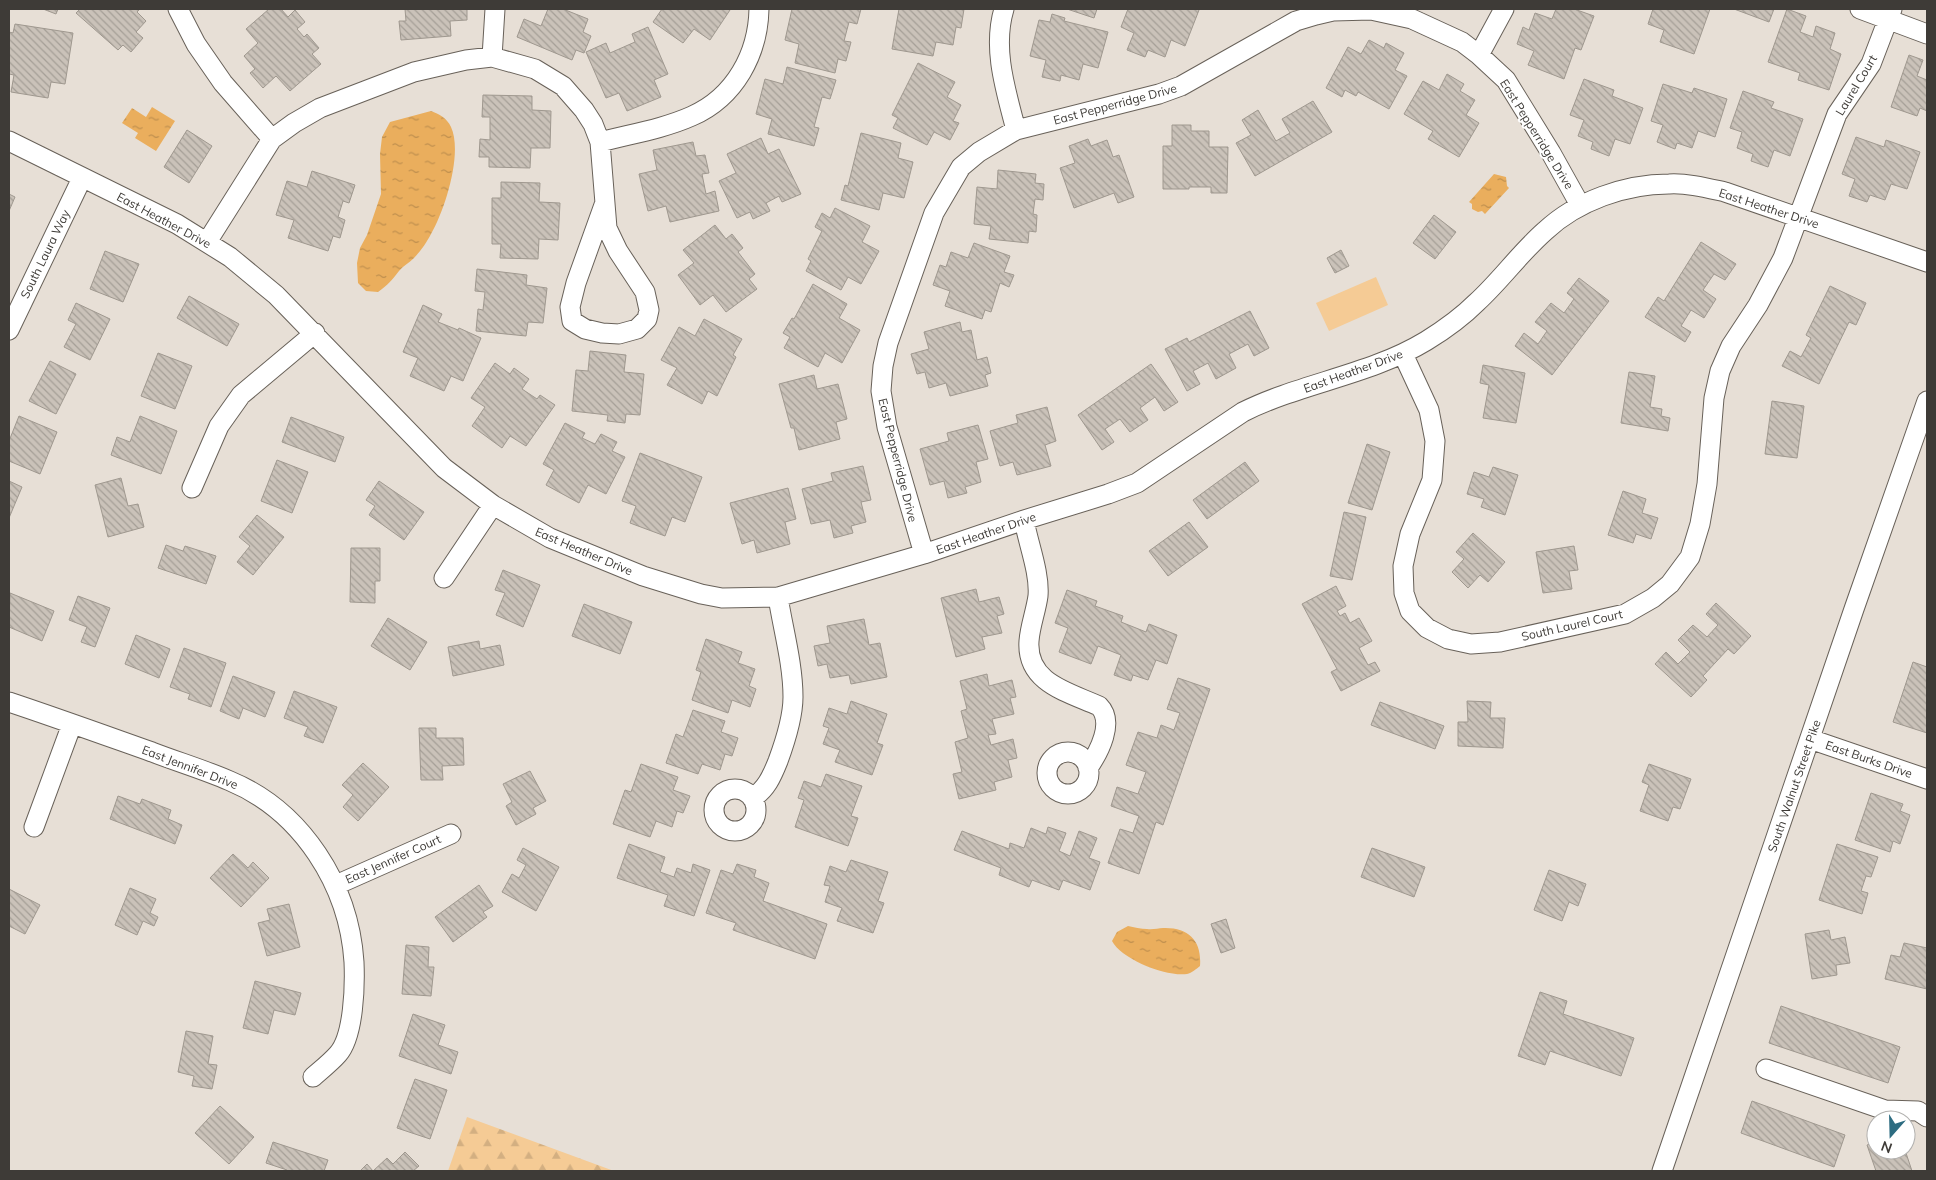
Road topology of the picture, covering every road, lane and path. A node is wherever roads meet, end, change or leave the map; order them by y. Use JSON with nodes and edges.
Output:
{"nodes":[{"id":1,"x":178,"y":9,"type":"edge"},
{"id":2,"x":495,"y":9,"type":"edge"},
{"id":3,"x":759,"y":9,"type":"edge"},
{"id":4,"x":1004,"y":9,"type":"edge"},
{"id":5,"x":1504,"y":9,"type":"edge"},
{"id":6,"x":1860,"y":9,"type":"edge"},
{"id":7,"x":1333,"y":10,"type":"edge"},
{"id":8,"x":1890,"y":14,"type":"edge"},
{"id":9,"x":1927,"y":34,"type":"edge"},
{"id":10,"x":1479,"y":54,"type":"junction"},
{"id":11,"x":492,"y":57,"type":"junction"},
{"id":12,"x":1016,"y":130,"type":"junction"},
{"id":13,"x":272,"y":139,"type":"junction"},
{"id":14,"x":9,"y":141,"type":"edge"},
{"id":15,"x":600,"y":142,"type":"junction"},
{"id":16,"x":82,"y":178,"type":"junction"},
{"id":17,"x":604,"y":205,"type":"junction"},
{"id":18,"x":1580,"y":205,"type":"junction"},
{"id":19,"x":1798,"y":217,"type":"junction"},
{"id":20,"x":207,"y":242,"type":"junction"},
{"id":21,"x":1927,"y":262,"type":"edge"},
{"id":22,"x":9,"y":330,"type":"edge"},
{"id":23,"x":315,"y":333,"type":"junction"},
{"id":24,"x":1403,"y":354,"type":"junction"},
{"id":25,"x":1927,"y":402,"type":"edge"},
{"id":26,"x":192,"y":488,"type":"dead end"},
{"id":27,"x":493,"y":505,"type":"junction"},
{"id":28,"x":1024,"y":520,"type":"junction"},
{"id":29,"x":924,"y":554,"type":"junction"},
{"id":30,"x":444,"y":578,"type":"dead end"},
{"id":31,"x":778,"y":597,"type":"junction"},
{"id":32,"x":9,"y":702,"type":"edge"},
{"id":33,"x":72,"y":724,"type":"junction"},
{"id":34,"x":1810,"y":739,"type":"junction"},
{"id":35,"x":1088,"y":768,"type":"dead end"},
{"id":36,"x":1927,"y":779,"type":"edge"},
{"id":37,"x":752,"y":798,"type":"dead end"},
{"id":38,"x":34,"y":827,"type":"dead end"},
{"id":39,"x":451,"y":834,"type":"dead end"},
{"id":40,"x":336,"y":885,"type":"junction"},
{"id":41,"x":1766,"y":1069,"type":"dead end"},
{"id":42,"x":313,"y":1077,"type":"dead end"},
{"id":43,"x":1927,"y":1116,"type":"edge"},
{"id":44,"x":1662,"y":1171,"type":"edge"}],
"edges":[{"from":1,"to":13,"type":"street"},
{"from":2,"to":11,"type":"street"},
{"from":3,"to":15,"type":"street"},
{"from":4,"to":12,"type":"street"},
{"from":5,"to":10,"type":"street"},
{"from":6,"to":8,"type":"street"},
{"from":7,"to":10,"type":"street","name":"East Pepperridge Drive"},
{"from":7,"to":12,"type":"street","name":"East Pepperridge Drive"},
{"from":8,"to":9,"type":"street"},
{"from":8,"to":19,"type":"street","name":"Laurel Court"},
{"from":10,"to":18,"type":"street","name":"East Pepperridge Drive"},
{"from":11,"to":13,"type":"street"},
{"from":11,"to":15,"type":"street"},
{"from":12,"to":29,"type":"street","name":"East Pepperridge Drive"},
{"from":13,"to":20,"type":"street"},
{"from":14,"to":16,"type":"street","name":"East Heather Drive"},
{"from":15,"to":17,"type":"street"},
{"from":16,"to":20,"type":"street","name":"East Heather Drive"},
{"from":16,"to":22,"type":"street","name":"South Laura Way"},
{"from":17,"to":17,"type":"street"},
{"from":18,"to":19,"type":"street","name":"East Heather Drive"},
{"from":18,"to":24,"type":"street","name":"East Heather Drive"},
{"from":19,"to":21,"type":"street","name":"East Heather Drive"},
{"from":19,"to":24,"type":"street","name":"South Laurel Court"},
{"from":20,"to":23,"type":"street","name":"East Heather Drive"},
{"from":23,"to":26,"type":"street"},
{"from":23,"to":27,"type":"street","name":"East Heather Drive"},
{"from":24,"to":28,"type":"street","name":"East Heather Drive"},
{"from":25,"to":34,"type":"street","name":"South Walnut Street Pike"},
{"from":27,"to":30,"type":"street"},
{"from":27,"to":31,"type":"street","name":"East Heather Drive"},
{"from":28,"to":29,"type":"street","name":"East Heather Drive"},
{"from":28,"to":35,"type":"street"},
{"from":29,"to":31,"type":"street","name":"East Heather Drive"},
{"from":31,"to":37,"type":"street"},
{"from":32,"to":33,"type":"street","name":"East Jennifer Drive"},
{"from":33,"to":38,"type":"street"},
{"from":33,"to":40,"type":"street","name":"East Jennifer Drive"},
{"from":34,"to":36,"type":"street","name":"East Burks Drive"},
{"from":34,"to":44,"type":"street","name":"South Walnut Street Pike"},
{"from":39,"to":40,"type":"street","name":"East Jennifer Court"},
{"from":40,"to":42,"type":"street","name":"East Jennifer Drive"},
{"from":41,"to":43,"type":"street"}]}
